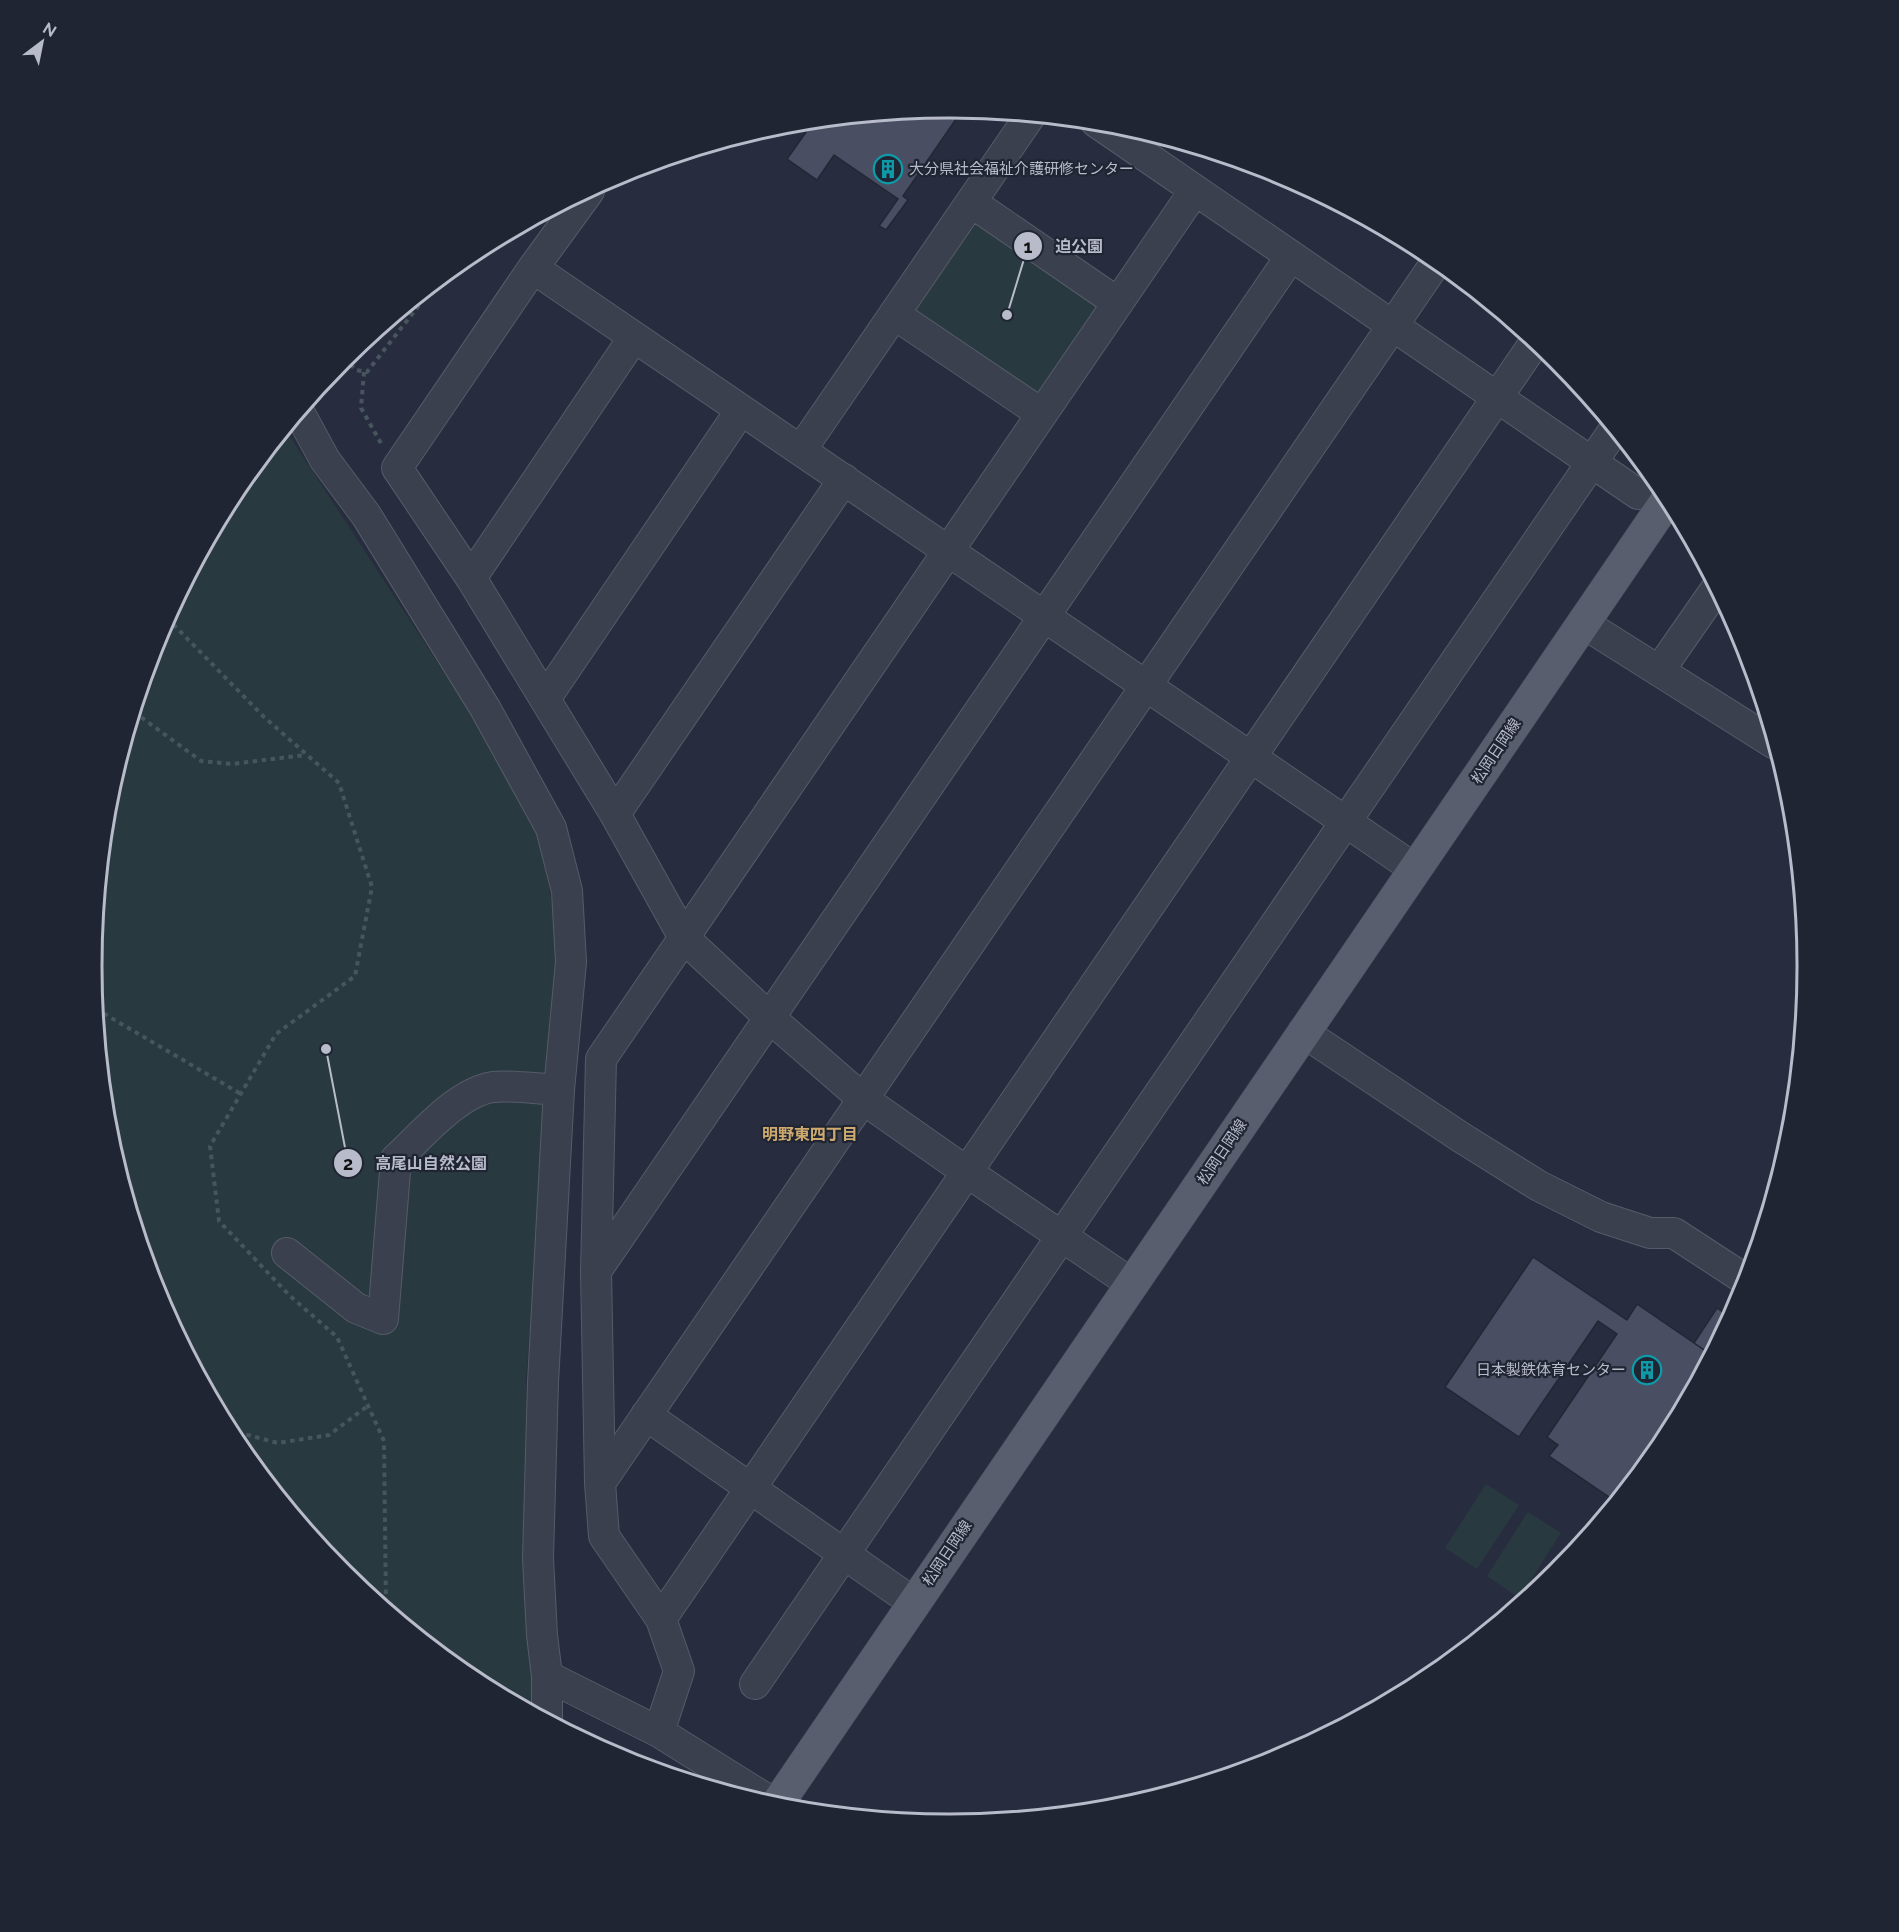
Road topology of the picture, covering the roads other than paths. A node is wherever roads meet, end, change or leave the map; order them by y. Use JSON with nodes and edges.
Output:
{"nodes":[{"id":1,"x":1026,"y":122,"type":"edge"},
{"id":2,"x":1115,"y":135,"type":"edge"},
{"id":3,"x":1195,"y":190,"type":"junction"},
{"id":4,"x":971,"y":202,"type":"junction"},
{"id":5,"x":580,"y":204,"type":"edge"},
{"id":6,"x":1291,"y":256,"type":"junction"},
{"id":7,"x":533,"y":268,"type":"junction"},
{"id":8,"x":1431,"y":269,"type":"edge"},
{"id":9,"x":1118,"y":303,"type":"junction"},
{"id":10,"x":894,"y":314,"type":"junction"},
{"id":11,"x":1393,"y":326,"type":"junction"},
{"id":12,"x":634,"y":337,"type":"junction"},
{"id":13,"x":1530,"y":349,"type":"edge"},
{"id":14,"x":1497,"y":397,"type":"junction"},
{"id":15,"x":741,"y":410,"type":"junction"},
{"id":16,"x":1042,"y":414,"type":"junction"},
{"id":17,"x":303,"y":419,"type":"edge"},
{"id":18,"x":1610,"y":436,"type":"edge"},
{"id":19,"x":801,"y":450,"type":"junction"},
{"id":20,"x":1592,"y":462,"type":"junction"},
{"id":21,"x":844,"y":480,"type":"junction"},
{"id":22,"x":1653,"y":496,"type":"edge"},
{"id":23,"x":949,"y":551,"type":"junction"},
{"id":24,"x":471,"y":578,"type":"junction"},
{"id":25,"x":1712,"y":595,"type":"edge"},
{"id":26,"x":1044,"y":616,"type":"junction"},
{"id":27,"x":1583,"y":623,"type":"junction"},
{"id":28,"x":1659,"y":671,"type":"junction"},
{"id":29,"x":1146,"y":686,"type":"junction"},
{"id":30,"x":545,"y":699,"type":"junction"},
{"id":31,"x":1765,"y":739,"type":"edge"},
{"id":32,"x":1251,"y":757,"type":"junction"},
{"id":33,"x":615,"y":814,"type":"junction"},
{"id":34,"x":1346,"y":822,"type":"junction"},
{"id":35,"x":1415,"y":869,"type":"junction"},
{"id":36,"x":684,"y":938,"type":"junction"},
{"id":37,"x":770,"y":1018,"type":"junction"},
{"id":38,"x":1303,"y":1032,"type":"junction"},
{"id":39,"x":559,"y":1090,"type":"junction"},
{"id":40,"x":863,"y":1098,"type":"junction"},
{"id":41,"x":967,"y":1172,"type":"junction"},
{"id":42,"x":1062,"y":1236,"type":"junction"},
{"id":43,"x":288,"y":1253,"type":"dead end"},
{"id":44,"x":596,"y":1271,"type":"junction"},
{"id":45,"x":1738,"y":1275,"type":"edge"},
{"id":46,"x":1132,"y":1284,"type":"junction"},
{"id":47,"x":646,"y":1415,"type":"junction"},
{"id":48,"x":600,"y":1483,"type":"junction"},
{"id":49,"x":750,"y":1488,"type":"junction"},
{"id":50,"x":844,"y":1554,"type":"junction"},
{"id":51,"x":914,"y":1603,"type":"junction"},
{"id":52,"x":661,"y":1619,"type":"junction"},
{"id":53,"x":547,"y":1676,"type":"junction"},
{"id":54,"x":755,"y":1684,"type":"dead end"},
{"id":55,"x":547,"y":1711,"type":"edge"},
{"id":56,"x":659,"y":1732,"type":"junction"},
{"id":57,"x":750,"y":1789,"type":"edge"},
{"id":58,"x":782,"y":1797,"type":"edge"}],
"edges":[{"from":1,"to":4,"type":"street"},
{"from":2,"to":3,"type":"street"},
{"from":3,"to":6,"type":"street"},
{"from":3,"to":9,"type":"street"},
{"from":4,"to":9,"type":"street"},
{"from":4,"to":10,"type":"street"},
{"from":5,"to":7,"type":"street"},
{"from":6,"to":11,"type":"street"},
{"from":6,"to":26,"type":"street"},
{"from":7,"to":12,"type":"street"},
{"from":7,"to":24,"type":"street"},
{"from":8,"to":11,"type":"street"},
{"from":9,"to":16,"type":"street"},
{"from":10,"to":16,"type":"street"},
{"from":10,"to":19,"type":"street"},
{"from":11,"to":14,"type":"street"},
{"from":11,"to":29,"type":"street"},
{"from":12,"to":15,"type":"street"},
{"from":12,"to":24,"type":"street"},
{"from":13,"to":14,"type":"street"},
{"from":14,"to":20,"type":"street"},
{"from":14,"to":32,"type":"street"},
{"from":15,"to":19,"type":"street"},
{"from":15,"to":30,"type":"street"},
{"from":16,"to":23,"type":"street"},
{"from":17,"to":39,"type":"street"},
{"from":18,"to":20,"type":"street"},
{"from":19,"to":21,"type":"street"},
{"from":20,"to":22,"type":"street"},
{"from":20,"to":34,"type":"street"},
{"from":21,"to":23,"type":"street"},
{"from":21,"to":33,"type":"street"},
{"from":22,"to":27,"type":"main road","name":"松岡日岡線"},
{"from":23,"to":26,"type":"street"},
{"from":23,"to":36,"type":"street"},
{"from":24,"to":30,"type":"street"},
{"from":25,"to":28,"type":"street"},
{"from":26,"to":29,"type":"street"},
{"from":26,"to":37,"type":"street"},
{"from":27,"to":28,"type":"street"},
{"from":27,"to":35,"type":"main road","name":"松岡日岡線"},
{"from":28,"to":31,"type":"street"},
{"from":29,"to":32,"type":"street"},
{"from":29,"to":40,"type":"street"},
{"from":30,"to":33,"type":"street"},
{"from":32,"to":34,"type":"street"},
{"from":32,"to":41,"type":"street"},
{"from":33,"to":36,"type":"street"},
{"from":34,"to":35,"type":"street"},
{"from":34,"to":42,"type":"street"},
{"from":35,"to":38,"type":"main road","name":"松岡日岡線"},
{"from":36,"to":37,"type":"street"},
{"from":36,"to":44,"type":"street"},
{"from":37,"to":40,"type":"street"},
{"from":37,"to":44,"type":"street"},
{"from":38,"to":45,"type":"street"},
{"from":38,"to":46,"type":"main road","name":"松岡日岡線"},
{"from":39,"to":43,"type":"street"},
{"from":39,"to":53,"type":"street"},
{"from":40,"to":41,"type":"street"},
{"from":40,"to":47,"type":"street"},
{"from":41,"to":42,"type":"street"},
{"from":41,"to":49,"type":"street"},
{"from":42,"to":46,"type":"street"},
{"from":42,"to":50,"type":"street"},
{"from":44,"to":48,"type":"street"},
{"from":46,"to":51,"type":"main road","name":"松岡日岡線"},
{"from":47,"to":48,"type":"street"},
{"from":47,"to":49,"type":"street"},
{"from":48,"to":52,"type":"street"},
{"from":49,"to":50,"type":"street"},
{"from":49,"to":52,"type":"street"},
{"from":50,"to":51,"type":"street"},
{"from":50,"to":54,"type":"street"},
{"from":51,"to":58,"type":"main road","name":"松岡日岡線"},
{"from":52,"to":56,"type":"street"},
{"from":53,"to":55,"type":"street"},
{"from":53,"to":56,"type":"street"},
{"from":56,"to":57,"type":"street"}]}
